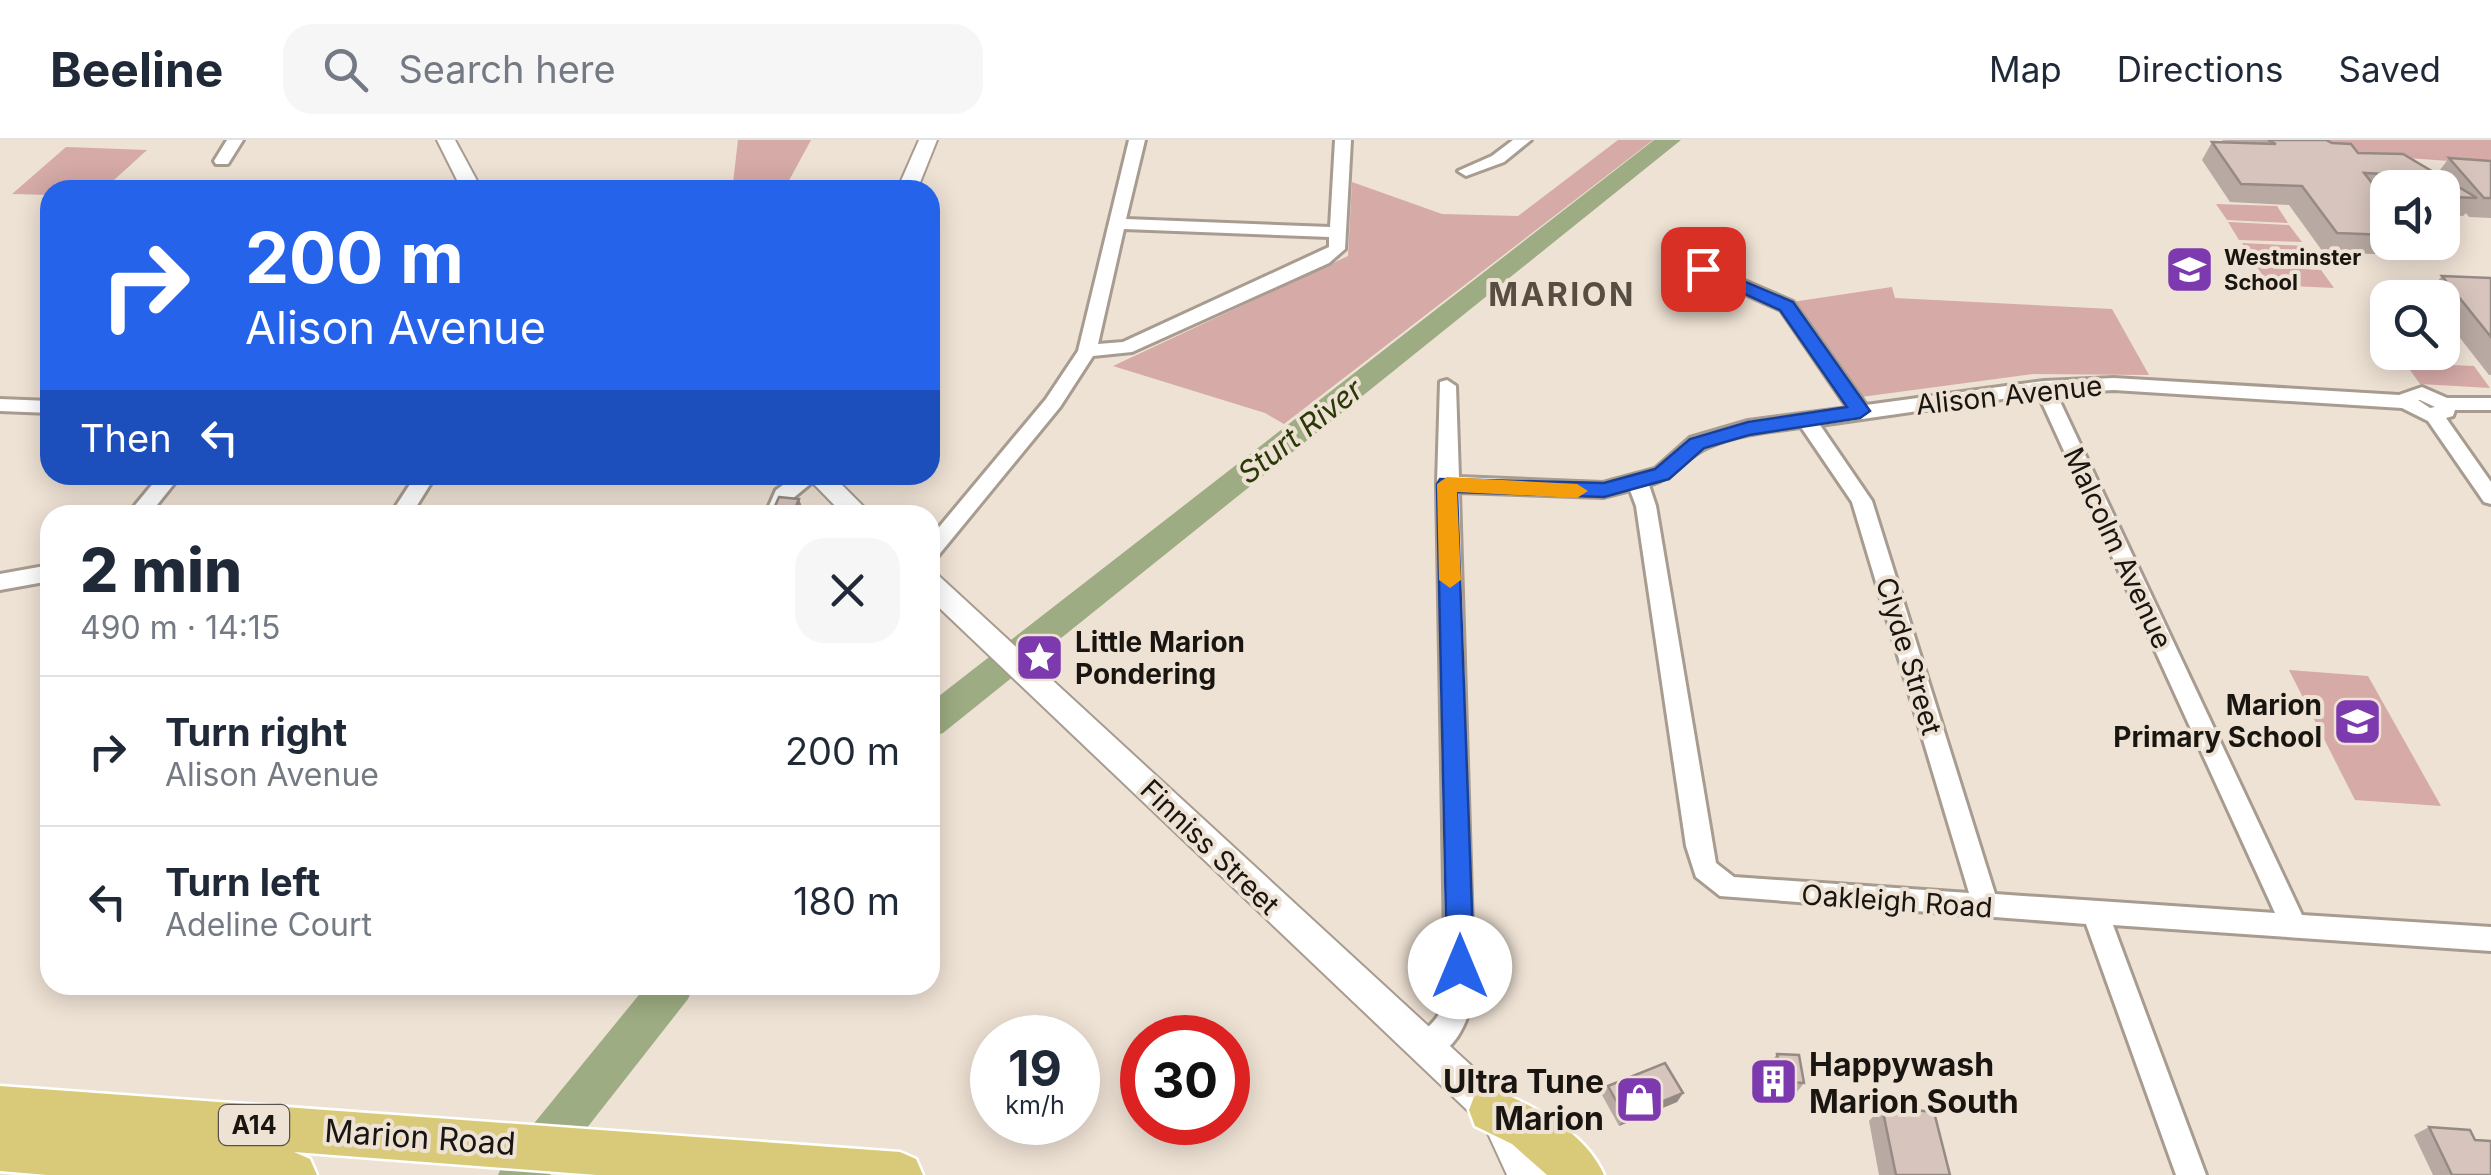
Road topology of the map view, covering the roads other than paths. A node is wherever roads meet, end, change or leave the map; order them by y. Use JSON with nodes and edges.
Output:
{"nodes":[{"id":1,"x":235,"y":140,"type":"edge"},
{"id":2,"x":446,"y":140,"type":"edge"},
{"id":3,"x":928,"y":140,"type":"edge"},
{"id":4,"x":1137,"y":140,"type":"edge"},
{"id":5,"x":1343,"y":140,"type":"edge"},
{"id":6,"x":1523,"y":140,"type":"edge"},
{"id":7,"x":222,"y":161,"type":"dead end"},
{"id":8,"x":1466,"y":171,"type":"dead end"},
{"id":9,"x":467,"y":180,"type":"edge"},
{"id":10,"x":912,"y":180,"type":"edge"},
{"id":11,"x":1117,"y":224,"type":"junction"},
{"id":12,"x":1338,"y":232,"type":"junction"},
{"id":13,"x":1675,"y":256,"type":"dead end"},
{"id":14,"x":1087,"y":351,"type":"junction"},
{"id":15,"x":1447,"y":386,"type":"dead end"},
{"id":16,"x":2044,"y":387,"type":"junction"},
{"id":17,"x":2491,"y":404,"type":"edge"},
{"id":18,"x":0,"y":405,"type":"edge"},
{"id":19,"x":40,"y":407,"type":"edge"},
{"id":20,"x":2439,"y":410,"type":"junction"},
{"id":21,"x":1860,"y":411,"type":"junction"},
{"id":22,"x":1805,"y":418,"type":"junction"},
{"id":23,"x":1638,"y":480,"type":"junction"},
{"id":24,"x":1447,"y":484,"type":"junction"},
{"id":25,"x":163,"y":485,"type":"edge"},
{"id":26,"x":798,"y":485,"type":"edge"},
{"id":27,"x":825,"y":485,"type":"edge"},
{"id":28,"x":2491,"y":496,"type":"edge"},
{"id":29,"x":146,"y":505,"type":"edge"},
{"id":30,"x":779,"y":505,"type":"edge"},
{"id":31,"x":848,"y":505,"type":"edge"},
{"id":32,"x":940,"y":540,"type":"edge"},
{"id":33,"x":40,"y":575,"type":"edge"},
{"id":34,"x":0,"y":582,"type":"edge"},
{"id":35,"x":940,"y":592,"type":"edge"},
{"id":36,"x":1986,"y":907,"type":"junction"},
{"id":37,"x":2096,"y":914,"type":"junction"},
{"id":38,"x":2294,"y":926,"type":"junction"},
{"id":39,"x":2491,"y":939,"type":"edge"},
{"id":40,"x":1425,"y":1050,"type":"junction"},
{"id":41,"x":0,"y":1108,"type":"edge"},
{"id":42,"x":1491,"y":1110,"type":"junction"},
{"id":43,"x":0,"y":1148,"type":"edge"},
{"id":44,"x":294,"y":1175,"type":"edge"},
{"id":45,"x":900,"y":1175,"type":"edge"},
{"id":46,"x":1526,"y":1175,"type":"edge"},
{"id":47,"x":1550,"y":1175,"type":"edge"},
{"id":48,"x":1581,"y":1175,"type":"edge"},
{"id":49,"x":2192,"y":1175,"type":"edge"}],
"edges":[{"from":1,"to":7,"type":"street"},
{"from":2,"to":9,"type":"street"},
{"from":3,"to":10,"type":"street"},
{"from":4,"to":11,"type":"street"},
{"from":5,"to":12,"type":"street"},
{"from":6,"to":8,"type":"street"},
{"from":11,"to":12,"type":"street"},
{"from":11,"to":14,"type":"street"},
{"from":12,"to":14,"type":"street"},
{"from":13,"to":21,"type":"street"},
{"from":14,"to":32,"type":"street"},
{"from":15,"to":24,"type":"street"},
{"from":16,"to":20,"type":"street","name":"Alison Avenue"},
{"from":16,"to":21,"type":"street","name":"Alison Avenue"},
{"from":16,"to":38,"type":"street","name":"Malcolm Avenue"},
{"from":17,"to":20,"type":"street"},
{"from":18,"to":19,"type":"street"},
{"from":20,"to":28,"type":"street"},
{"from":21,"to":22,"type":"street","name":"Alison Avenue"},
{"from":22,"to":23,"type":"street","name":"Alison Avenue"},
{"from":22,"to":36,"type":"street","name":"Clyde Street"},
{"from":23,"to":24,"type":"street","name":"Alison Avenue"},
{"from":23,"to":36,"type":"street","name":"Oakleigh Road"},
{"from":24,"to":40,"type":"street"},
{"from":25,"to":29,"type":"street"},
{"from":26,"to":30,"type":"street"},
{"from":27,"to":31,"type":"street"},
{"from":33,"to":34,"type":"street"},
{"from":35,"to":40,"type":"street","name":"Finniss Street"},
{"from":36,"to":37,"type":"street","name":"Oakleigh Road"},
{"from":37,"to":38,"type":"street","name":"Oakleigh Road"},
{"from":37,"to":49,"type":"street"},
{"from":38,"to":39,"type":"street","name":"Oakleigh Road"},
{"from":40,"to":42,"type":"street","name":"Finniss Street"},
{"from":41,"to":45,"type":"main road","name":"Marion Road","number":"A14"},
{"from":42,"to":46,"type":"street","name":"Finniss Street"},
{"from":42,"to":47,"type":"street","name":"Finniss Street"},
{"from":42,"to":48,"type":"main road"},
{"from":43,"to":44,"type":"main road","name":"Marion Road","number":"A14"}]}
